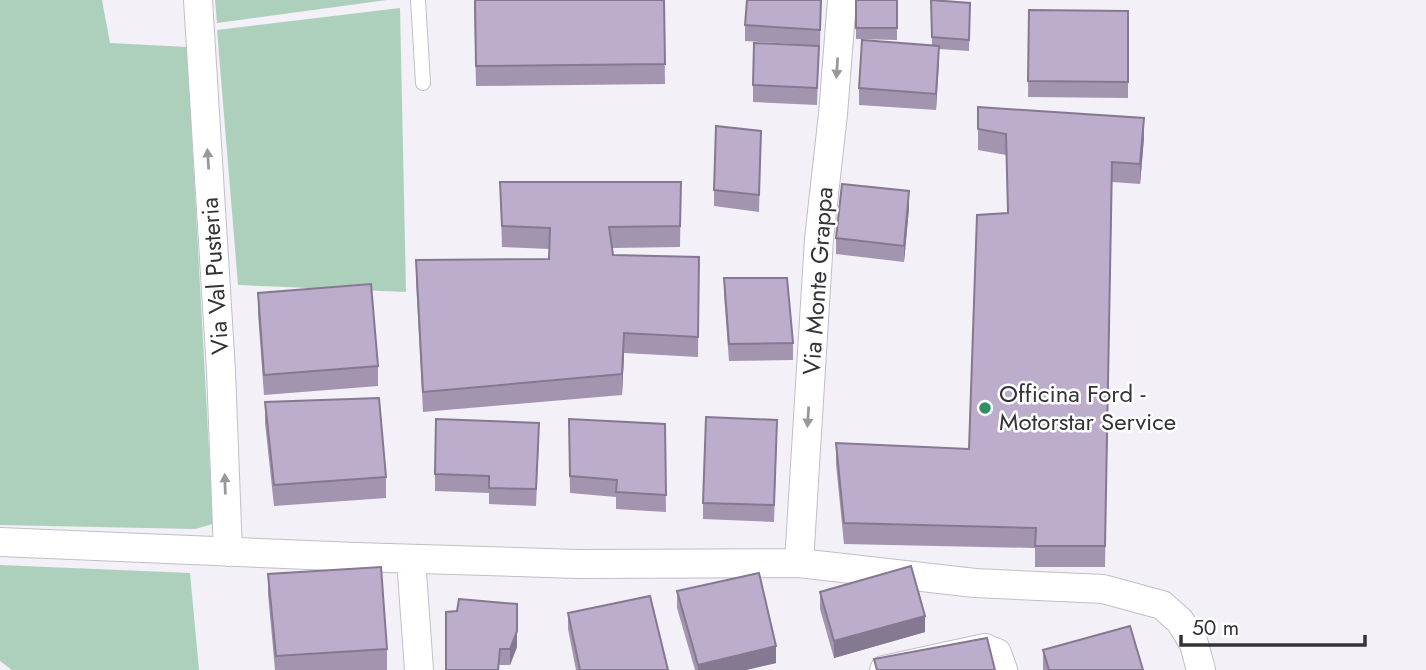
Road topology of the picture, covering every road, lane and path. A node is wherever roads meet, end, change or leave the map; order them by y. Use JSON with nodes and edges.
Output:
{"nodes":[{"id":1,"x":198,"y":0,"type":"edge"},
{"id":2,"x":418,"y":0,"type":"edge"},
{"id":3,"x":842,"y":0,"type":"edge"},
{"id":4,"x":423,"y":83,"type":"dead end"},
{"id":5,"x":0,"y":542,"type":"edge"},
{"id":6,"x":228,"y":552,"type":"junction"},
{"id":7,"x":411,"y":559,"type":"junction"},
{"id":8,"x":799,"y":563,"type":"junction"},
{"id":9,"x":419,"y":670,"type":"edge"},
{"id":10,"x":884,"y":670,"type":"edge"},
{"id":11,"x":1003,"y":670,"type":"edge"},
{"id":12,"x":1201,"y":670,"type":"edge"}],
"edges":[{"from":6,"to":1,"type":"street","name":"Via Val Pusteria","one_way":true},
{"from":2,"to":4,"type":"lane"},
{"from":3,"to":8,"type":"street","name":"Via Monte Grappa","one_way":true},
{"from":5,"to":6,"type":"street"},
{"from":6,"to":7,"type":"street"},
{"from":7,"to":8,"type":"street"},
{"from":7,"to":9,"type":"street"},
{"from":8,"to":12,"type":"street"},
{"from":10,"to":11,"type":"street"}]}
